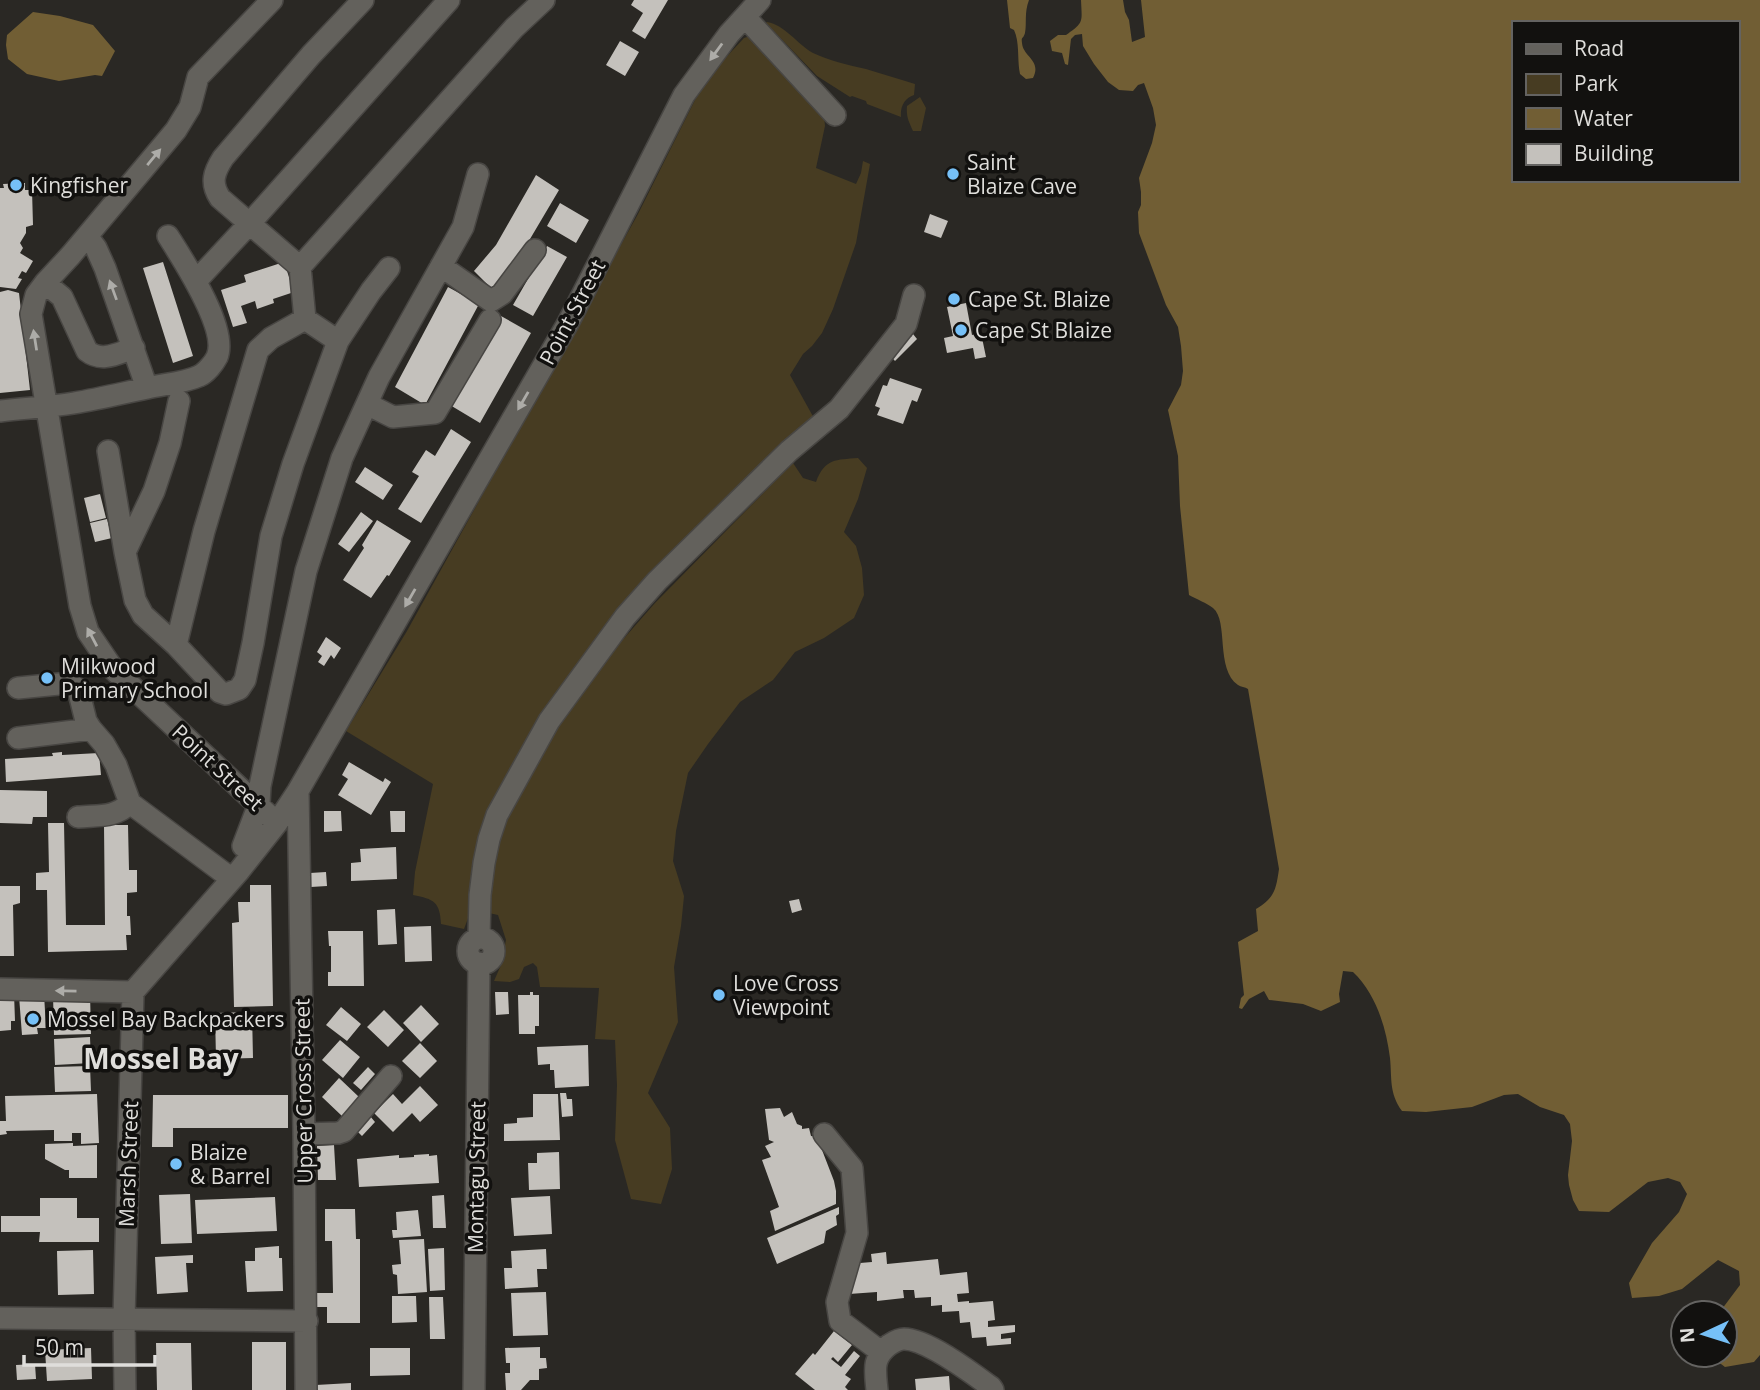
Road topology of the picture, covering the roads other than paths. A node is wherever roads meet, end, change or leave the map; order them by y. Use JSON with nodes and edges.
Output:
{"nodes":[{"id":1,"x":272,"y":0,"type":"edge"},
{"id":2,"x":363,"y":0,"type":"edge"},
{"id":3,"x":449,"y":0,"type":"edge"},
{"id":4,"x":544,"y":0,"type":"edge"},
{"id":5,"x":760,"y":0,"type":"edge"},
{"id":6,"x":745,"y":17,"type":"junction"},
{"id":7,"x":835,"y":115,"type":"dead end"},
{"id":8,"x":478,"y":174,"type":"dead end"},
{"id":9,"x":250,"y":223,"type":"junction"},
{"id":10,"x":87,"y":236,"type":"junction"},
{"id":11,"x":168,"y":236,"type":"dead end"},
{"id":12,"x":535,"y":250,"type":"dead end"},
{"id":13,"x":300,"y":267,"type":"junction"},
{"id":14,"x":441,"y":267,"type":"junction"},
{"id":15,"x":390,"y":268,"type":"dead end"},
{"id":16,"x":195,"y":281,"type":"junction"},
{"id":17,"x":45,"y":283,"type":"junction"},
{"id":18,"x":914,"y":295,"type":"dead end"},
{"id":19,"x":305,"y":319,"type":"junction"},
{"id":20,"x":490,"y":320,"type":"dead end"},
{"id":21,"x":338,"y":341,"type":"junction"},
{"id":22,"x":134,"y":348,"type":"junction"},
{"id":23,"x":148,"y":388,"type":"junction"},
{"id":24,"x":179,"y":401,"type":"dead end"},
{"id":25,"x":367,"y":404,"type":"junction"},
{"id":26,"x":46,"y":407,"type":"junction"},
{"id":27,"x":0,"y":411,"type":"edge"},
{"id":28,"x":108,"y":451,"type":"dead end"},
{"id":29,"x":125,"y":552,"type":"junction"},
{"id":30,"x":176,"y":645,"type":"junction"},
{"id":31,"x":18,"y":688,"type":"dead end"},
{"id":32,"x":91,"y":729,"type":"junction"},
{"id":33,"x":19,"y":738,"type":"dead end"},
{"id":34,"x":239,"y":788,"type":"junction"},
{"id":35,"x":298,"y":791,"type":"junction"},
{"id":36,"x":130,"y":803,"type":"junction"},
{"id":37,"x":259,"y":804,"type":"junction"},
{"id":38,"x":78,"y":817,"type":"dead end"},
{"id":39,"x":277,"y":823,"type":"junction"},
{"id":40,"x":243,"y":846,"type":"junction"},
{"id":41,"x":235,"y":875,"type":"junction"},
{"id":42,"x":0,"y":989,"type":"edge"},
{"id":43,"x":133,"y":992,"type":"junction"},
{"id":44,"x":391,"y":1076,"type":"dead end"},
{"id":45,"x":304,"y":1134,"type":"junction"},
{"id":46,"x":824,"y":1134,"type":"dead end"},
{"id":47,"x":0,"y":1318,"type":"edge"},
{"id":48,"x":124,"y":1318,"type":"junction"},
{"id":49,"x":307,"y":1321,"type":"junction"},
{"id":50,"x":881,"y":1352,"type":"junction"},
{"id":51,"x":125,"y":1390,"type":"edge"},
{"id":52,"x":306,"y":1390,"type":"edge"},
{"id":53,"x":474,"y":1390,"type":"edge"},
{"id":54,"x":877,"y":1390,"type":"edge"},
{"id":55,"x":993,"y":1390,"type":"edge"}],
"edges":[{"from":10,"to":1,"type":"street","name":"Point Street","one_way":true},
{"from":2,"to":9,"type":"street"},
{"from":3,"to":9,"type":"street"},
{"from":4,"to":13,"type":"street"},
{"from":5,"to":6,"type":"street","name":"Point Street"},
{"from":6,"to":7,"type":"street"},
{"from":6,"to":35,"type":"street","name":"Point Street","one_way":true},
{"from":8,"to":14,"type":"street"},
{"from":9,"to":13,"type":"street"},
{"from":9,"to":16,"type":"street"},
{"from":10,"to":17,"type":"street","name":"Point Street"},
{"from":22,"to":10,"type":"street","one_way":true},
{"from":11,"to":16,"type":"street"},
{"from":12,"to":14,"type":"street"},
{"from":13,"to":19,"type":"street"},
{"from":14,"to":25,"type":"street"},
{"from":15,"to":21,"type":"street"},
{"from":16,"to":23,"type":"street"},
{"from":17,"to":22,"type":"street"},
{"from":26,"to":17,"type":"street","name":"Point Street","one_way":true},
{"from":18,"to":53,"type":"street","name":"Montagu Street"},
{"from":19,"to":21,"type":"street"},
{"from":19,"to":30,"type":"street"},
{"from":20,"to":25,"type":"street"},
{"from":21,"to":30,"type":"street"},
{"from":22,"to":23,"type":"street"},
{"from":23,"to":26,"type":"street"},
{"from":24,"to":29,"type":"street"},
{"from":25,"to":37,"type":"street"},
{"from":26,"to":27,"type":"street"},
{"from":34,"to":26,"type":"street","name":"Point Street","one_way":true},
{"from":28,"to":29,"type":"street"},
{"from":29,"to":30,"type":"street"},
{"from":31,"to":32,"type":"street"},
{"from":32,"to":33,"type":"street"},
{"from":32,"to":36,"type":"street"},
{"from":34,"to":37,"type":"street","name":"Point Street"},
{"from":34,"to":40,"type":"street"},
{"from":35,"to":39,"type":"street","name":"Point Street"},
{"from":35,"to":45,"type":"street","name":"Upper Cross Street"},
{"from":36,"to":38,"type":"street"},
{"from":36,"to":41,"type":"street"},
{"from":37,"to":39,"type":"street","name":"Point Street"},
{"from":37,"to":40,"type":"street"},
{"from":39,"to":41,"type":"street"},
{"from":40,"to":41,"type":"street"},
{"from":41,"to":43,"type":"street"},
{"from":43,"to":42,"type":"street","one_way":true},
{"from":43,"to":48,"type":"street","name":"Marsh Street"},
{"from":44,"to":45,"type":"street"},
{"from":45,"to":49,"type":"street","name":"Upper Cross Street"},
{"from":46,"to":50,"type":"street"},
{"from":47,"to":48,"type":"street"},
{"from":48,"to":49,"type":"street"},
{"from":48,"to":51,"type":"street","name":"Marsh Street"},
{"from":49,"to":52,"type":"street","name":"Upper Cross Street"},
{"from":50,"to":54,"type":"street"},
{"from":50,"to":55,"type":"street"}]}
